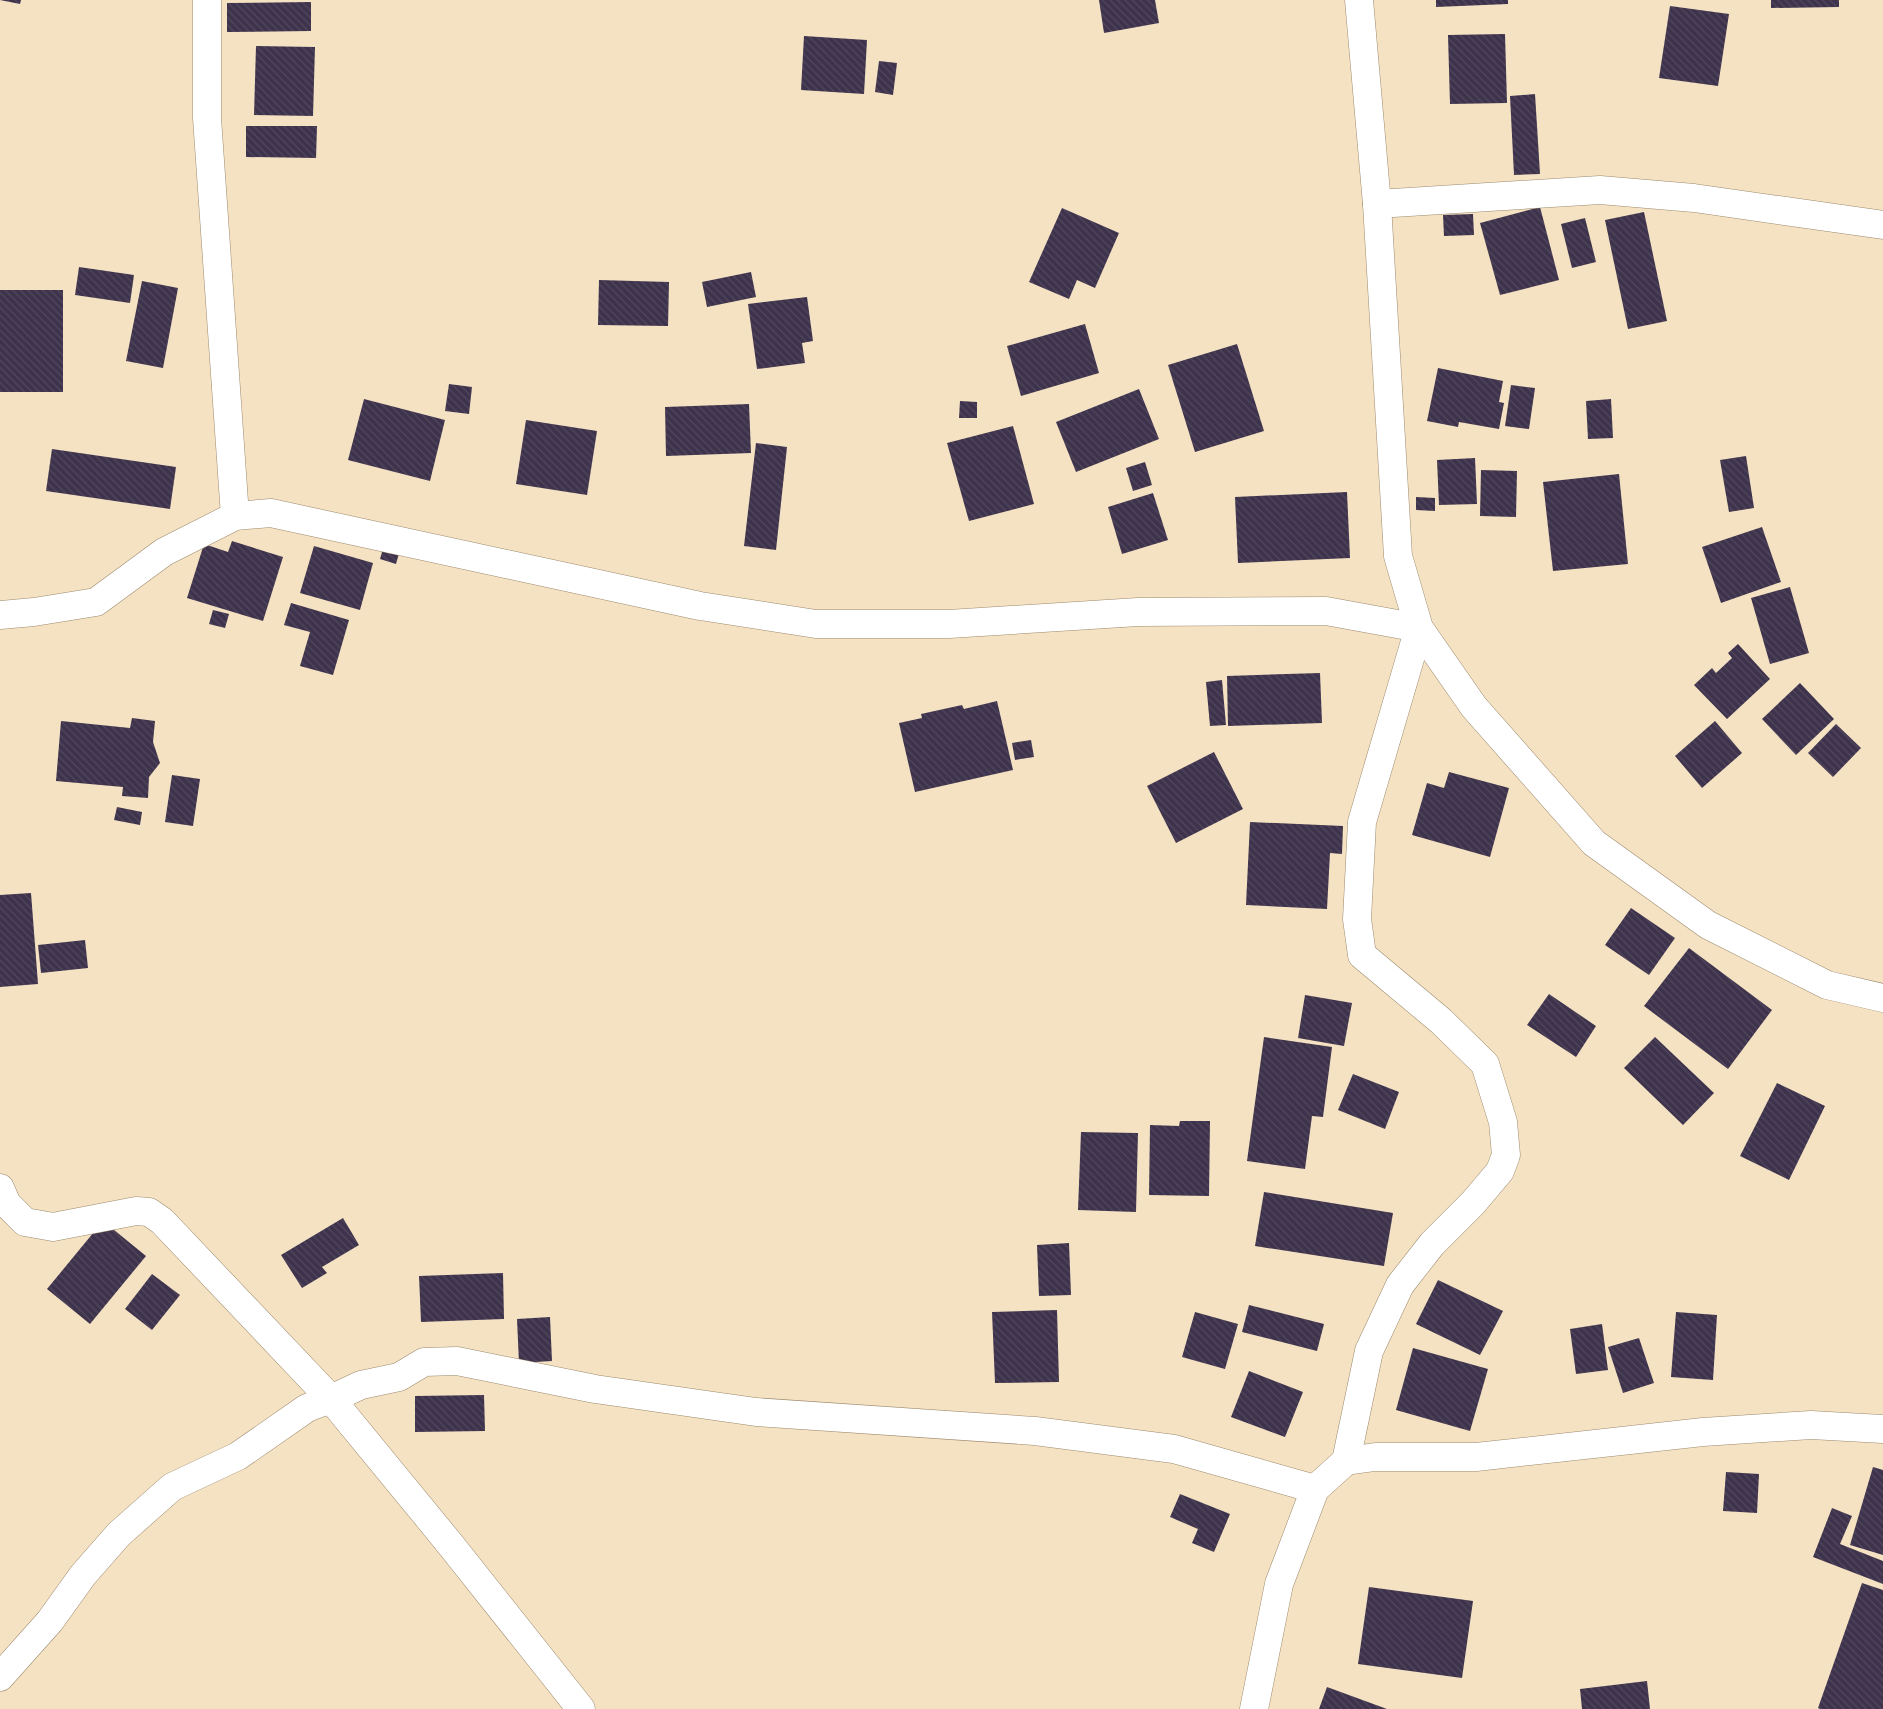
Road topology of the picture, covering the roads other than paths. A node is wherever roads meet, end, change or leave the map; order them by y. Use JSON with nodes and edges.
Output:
{"nodes":[{"id":1,"x":207,"y":0,"type":"edge"},
{"id":2,"x":1359,"y":0,"type":"edge"},
{"id":3,"x":1377,"y":204,"type":"junction"},
{"id":4,"x":1883,"y":225,"type":"edge"},
{"id":5,"x":235,"y":516,"type":"junction"},
{"id":6,"x":0,"y":615,"type":"edge"},
{"id":7,"x":1419,"y":628,"type":"junction"},
{"id":8,"x":1883,"y":998,"type":"edge"},
{"id":9,"x":0,"y":1188,"type":"edge"},
{"id":10,"x":332,"y":1399,"type":"junction"},
{"id":11,"x":1883,"y":1429,"type":"edge"},
{"id":12,"x":1346,"y":1461,"type":"junction"},
{"id":13,"x":1315,"y":1489,"type":"junction"},
{"id":14,"x":0,"y":1676,"type":"edge"},
{"id":15,"x":581,"y":1709,"type":"edge"},
{"id":16,"x":1254,"y":1709,"type":"edge"}],
"edges":[{"from":1,"to":5,"type":"street"},
{"from":2,"to":3,"type":"street"},
{"from":3,"to":4,"type":"street"},
{"from":3,"to":7,"type":"street"},
{"from":5,"to":6,"type":"street"},
{"from":5,"to":7,"type":"street"},
{"from":7,"to":8,"type":"street"},
{"from":7,"to":12,"type":"street"},
{"from":9,"to":10,"type":"street"},
{"from":10,"to":13,"type":"street"},
{"from":10,"to":14,"type":"street"},
{"from":10,"to":15,"type":"street"},
{"from":11,"to":12,"type":"street"},
{"from":12,"to":13,"type":"street"},
{"from":13,"to":16,"type":"street"}]}
